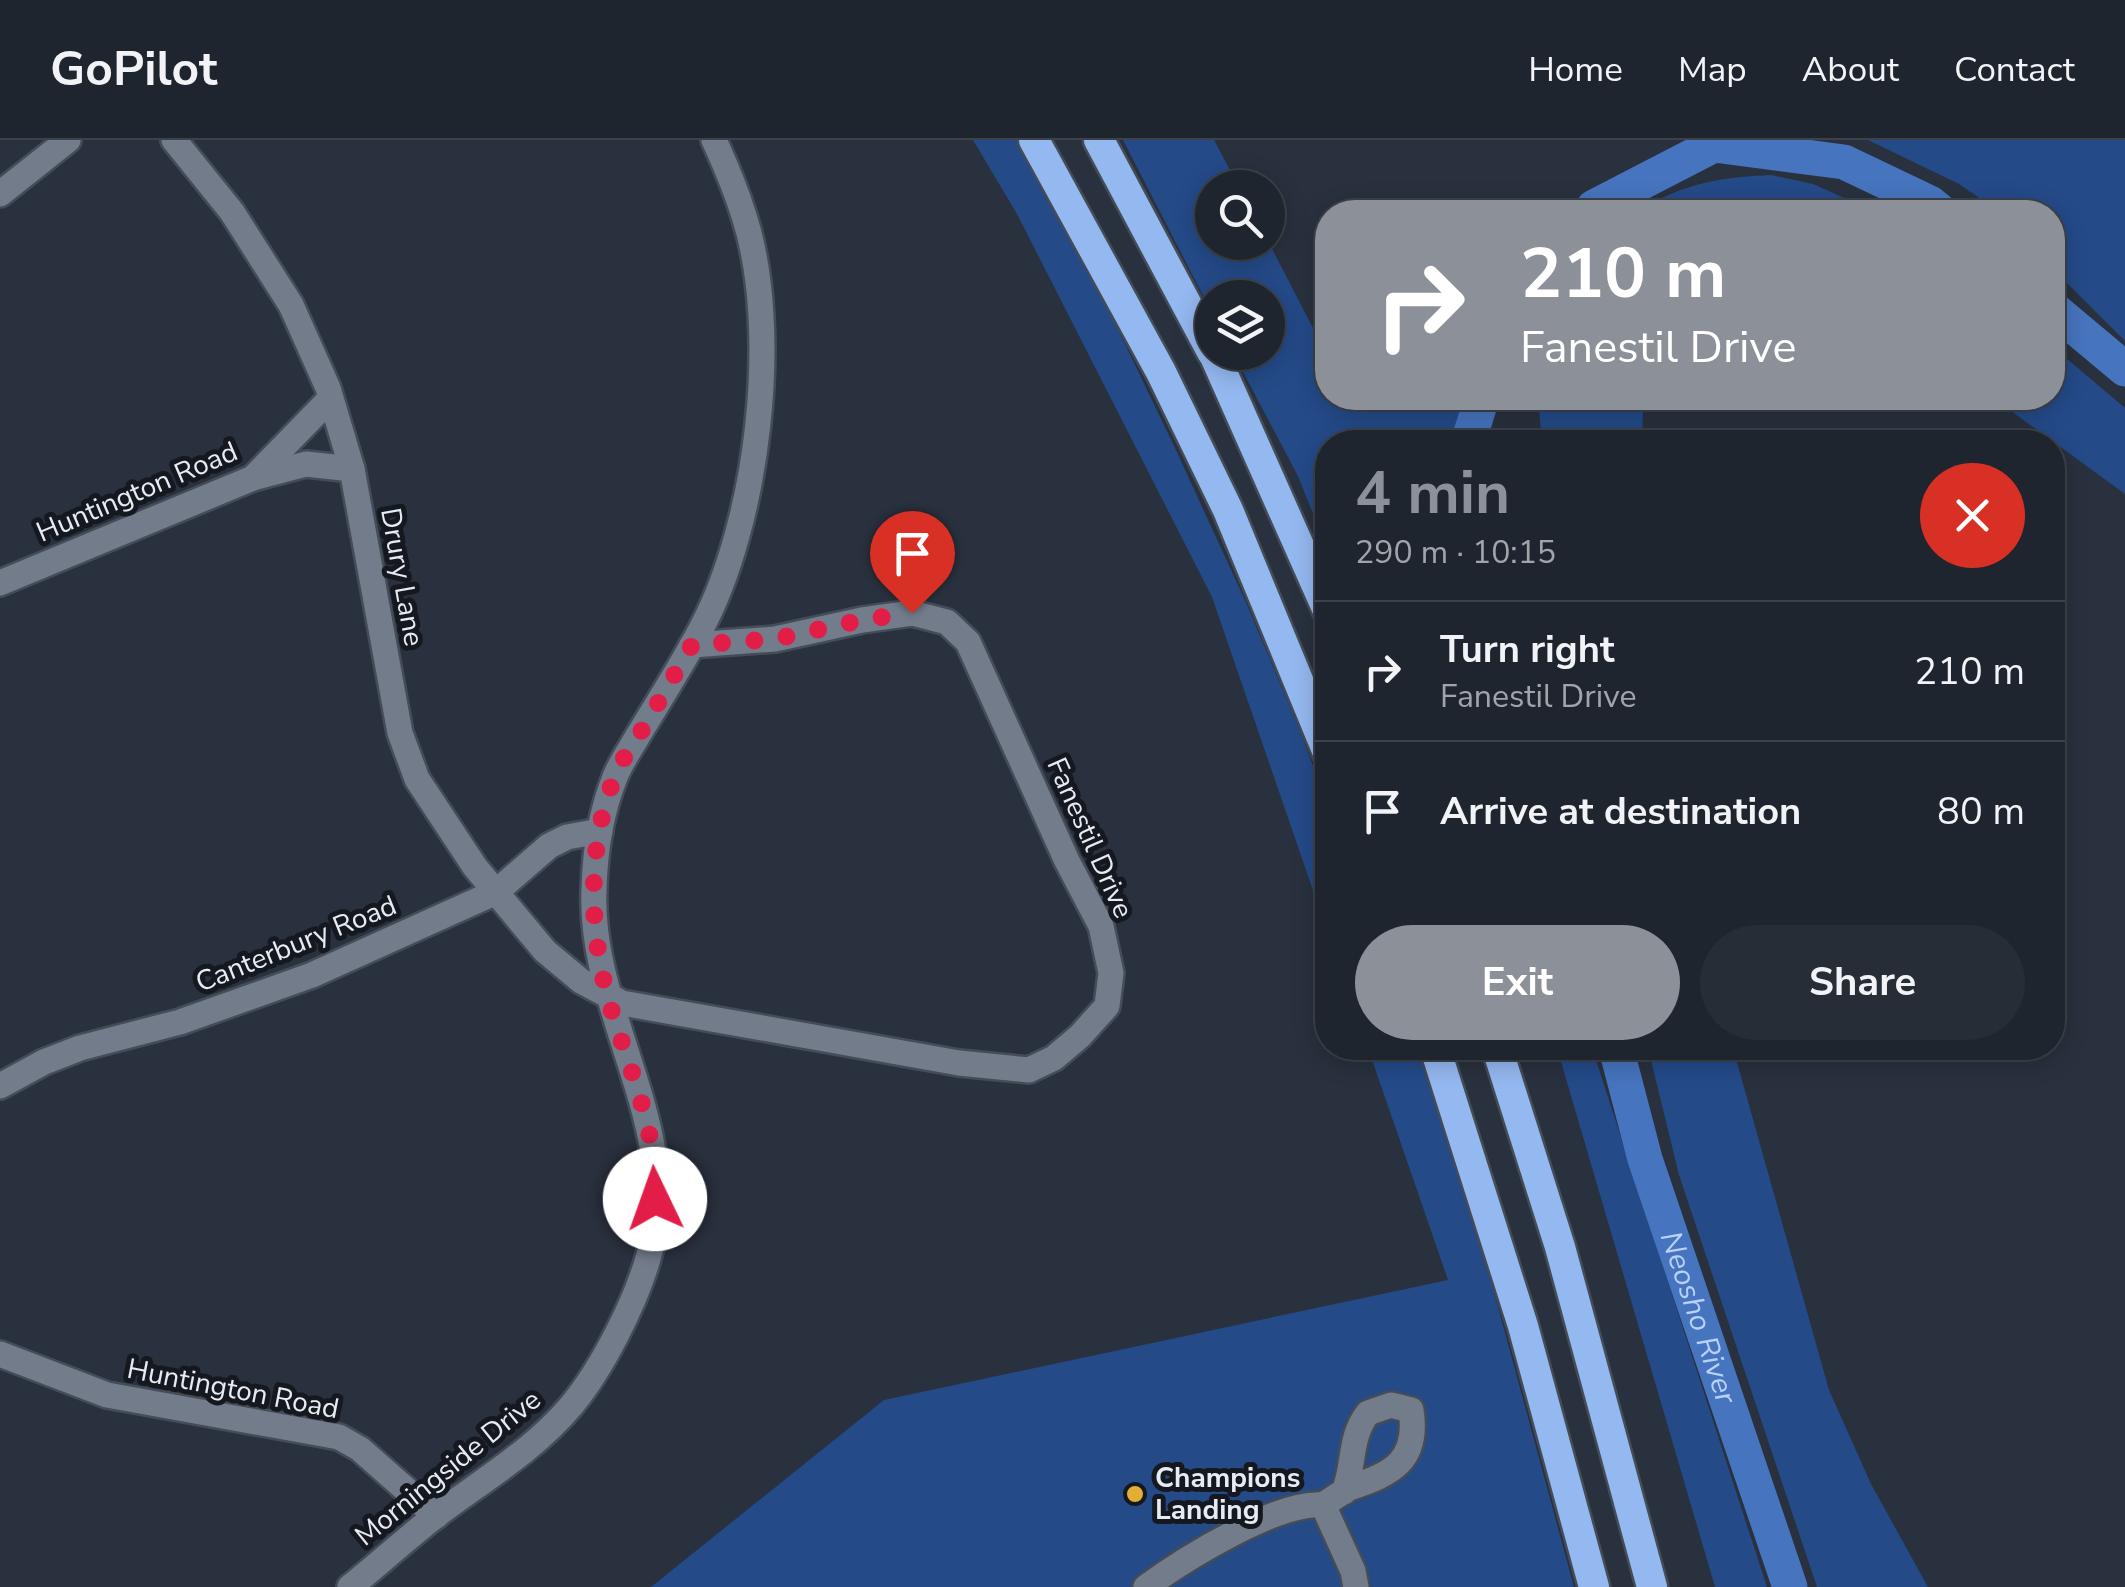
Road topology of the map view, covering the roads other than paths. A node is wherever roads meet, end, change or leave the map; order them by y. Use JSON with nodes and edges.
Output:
{"nodes":[{"id":1,"x":68,"y":140,"type":"edge"},
{"id":2,"x":174,"y":140,"type":"edge"},
{"id":3,"x":714,"y":140,"type":"edge"},
{"id":4,"x":1034,"y":140,"type":"edge"},
{"id":5,"x":1099,"y":140,"type":"edge"},
{"id":6,"x":0,"y":194,"type":"edge"},
{"id":7,"x":1195,"y":319,"type":"edge"},
{"id":8,"x":1221,"y":370,"type":"edge"},
{"id":9,"x":330,"y":399,"type":"junction"},
{"id":10,"x":352,"y":469,"type":"junction"},
{"id":11,"x":254,"y":478,"type":"junction"},
{"id":12,"x":1315,"y":582,"type":"edge"},
{"id":13,"x":0,"y":583,"type":"edge"},
{"id":14,"x":692,"y":645,"type":"junction"},
{"id":15,"x":1315,"y":722,"type":"edge"},
{"id":16,"x":600,"y":831,"type":"junction"},
{"id":17,"x":496,"y":892,"type":"junction"},
{"id":18,"x":608,"y":995,"type":"junction"},
{"id":19,"x":1439,"y":1060,"type":"edge"},
{"id":20,"x":1500,"y":1060,"type":"edge"},
{"id":21,"x":0,"y":1086,"type":"edge"},
{"id":22,"x":0,"y":1354,"type":"edge"},
{"id":23,"x":436,"y":1516,"type":"junction"},
{"id":24,"x":350,"y":1587,"type":"edge"},
{"id":25,"x":1146,"y":1587,"type":"edge"},
{"id":26,"x":1356,"y":1587,"type":"edge"},
{"id":27,"x":1594,"y":1587,"type":"edge"},
{"id":28,"x":1652,"y":1587,"type":"edge"}],
"edges":[{"from":1,"to":6,"type":"street"},
{"from":2,"to":9,"type":"street","name":"Drury Lane"},
{"from":3,"to":14,"type":"street","name":"Morningside Drive"},
{"from":4,"to":15,"type":"highway"},
{"from":5,"to":7,"type":"highway"},
{"from":8,"to":12,"type":"highway"},
{"from":9,"to":10,"type":"street","name":"Drury Lane"},
{"from":9,"to":11,"type":"street","name":"Huntington Road"},
{"from":10,"to":11,"type":"street"},
{"from":10,"to":17,"type":"street","name":"Drury Lane"},
{"from":11,"to":13,"type":"street","name":"Huntington Road"},
{"from":14,"to":16,"type":"street","name":"Morningside Drive"},
{"from":14,"to":18,"type":"street","name":"Fanestil Drive"},
{"from":16,"to":17,"type":"street","name":"Canterbury Road"},
{"from":16,"to":18,"type":"street","name":"Morningside Drive"},
{"from":17,"to":18,"type":"street","name":"Drury Lane"},
{"from":17,"to":21,"type":"street","name":"Canterbury Road"},
{"from":18,"to":23,"type":"street","name":"Morningside Drive"},
{"from":19,"to":27,"type":"highway"},
{"from":20,"to":28,"type":"highway"},
{"from":22,"to":23,"type":"street","name":"Huntington Road"},
{"from":23,"to":24,"type":"street","name":"Morningside Drive"},
{"from":25,"to":26,"type":"street"}]}
